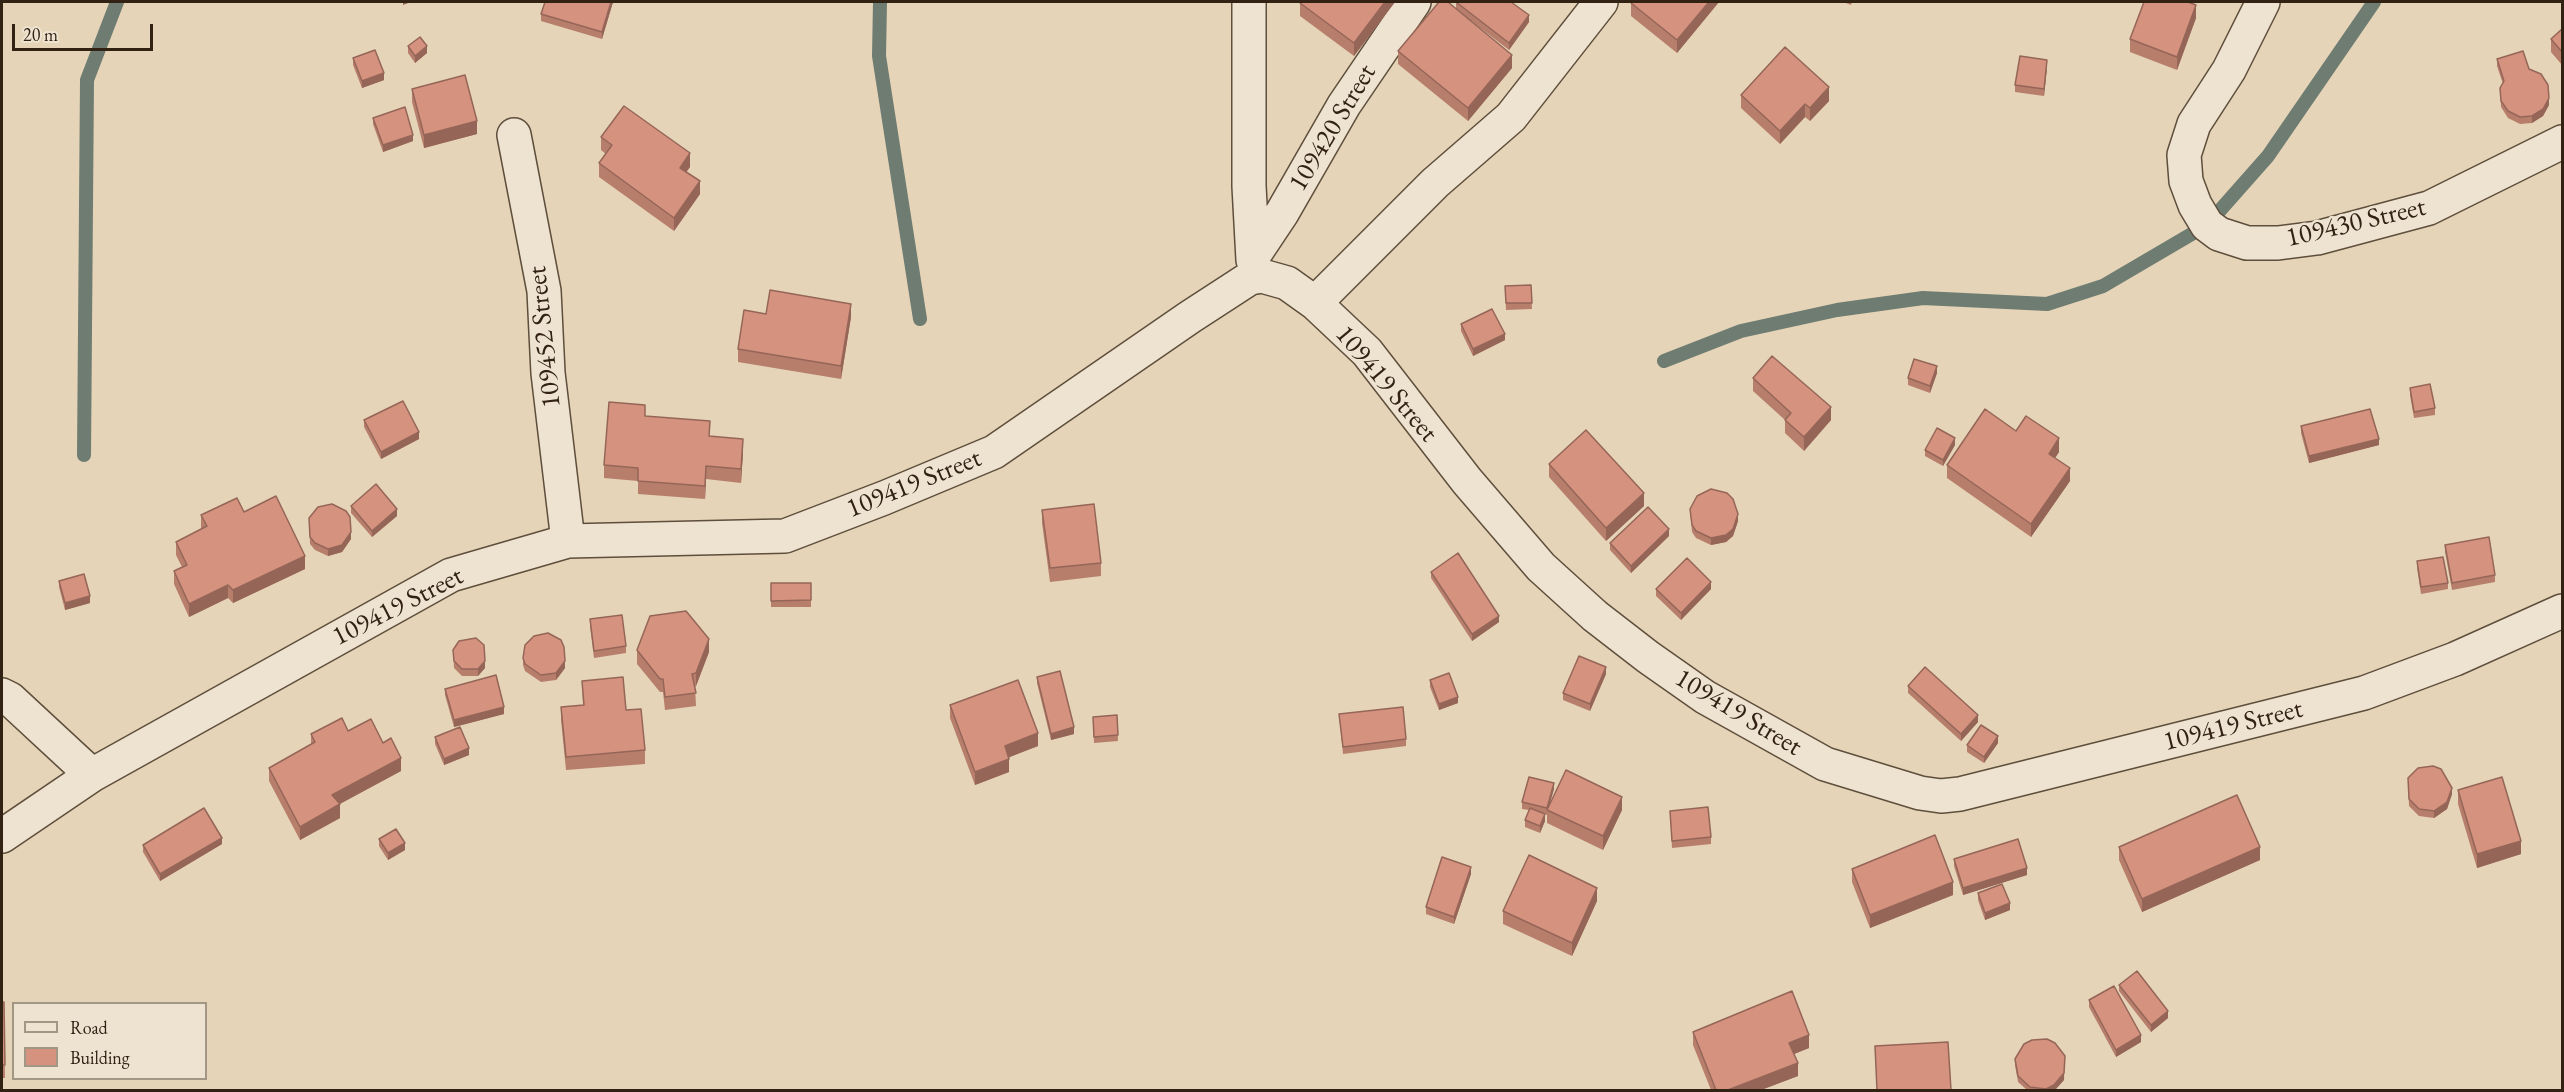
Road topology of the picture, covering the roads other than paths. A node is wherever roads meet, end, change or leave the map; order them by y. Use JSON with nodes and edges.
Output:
{"nodes":[{"id":1,"x":1249,"y":2,"type":"edge"},
{"id":2,"x":1414,"y":2,"type":"edge"},
{"id":3,"x":1601,"y":2,"type":"edge"},
{"id":4,"x":2264,"y":2,"type":"edge"},
{"id":5,"x":514,"y":135,"type":"dead end"},
{"id":6,"x":2562,"y":142,"type":"edge"},
{"id":7,"x":1252,"y":266,"type":"junction"},
{"id":8,"x":1315,"y":303,"type":"junction"},
{"id":9,"x":568,"y":541,"type":"junction"},
{"id":10,"x":2562,"y":611,"type":"edge"},
{"id":11,"x":2,"y":695,"type":"edge"},
{"id":12,"x":92,"y":775,"type":"junction"},
{"id":13,"x":2,"y":836,"type":"edge"}],
"edges":[{"from":1,"to":7,"type":"street"},
{"from":2,"to":7,"type":"street","name":"109420 Street"},
{"from":3,"to":8,"type":"street"},
{"from":4,"to":6,"type":"street","name":"109430 Street"},
{"from":5,"to":9,"type":"street","name":"109452 Street"},
{"from":7,"to":8,"type":"street","name":"109419 Street"},
{"from":7,"to":9,"type":"street","name":"109419 Street"},
{"from":8,"to":10,"type":"street","name":"109419 Street"},
{"from":9,"to":12,"type":"street","name":"109419 Street"},
{"from":11,"to":12,"type":"street"},
{"from":12,"to":13,"type":"street","name":"109419 Street"}]}
